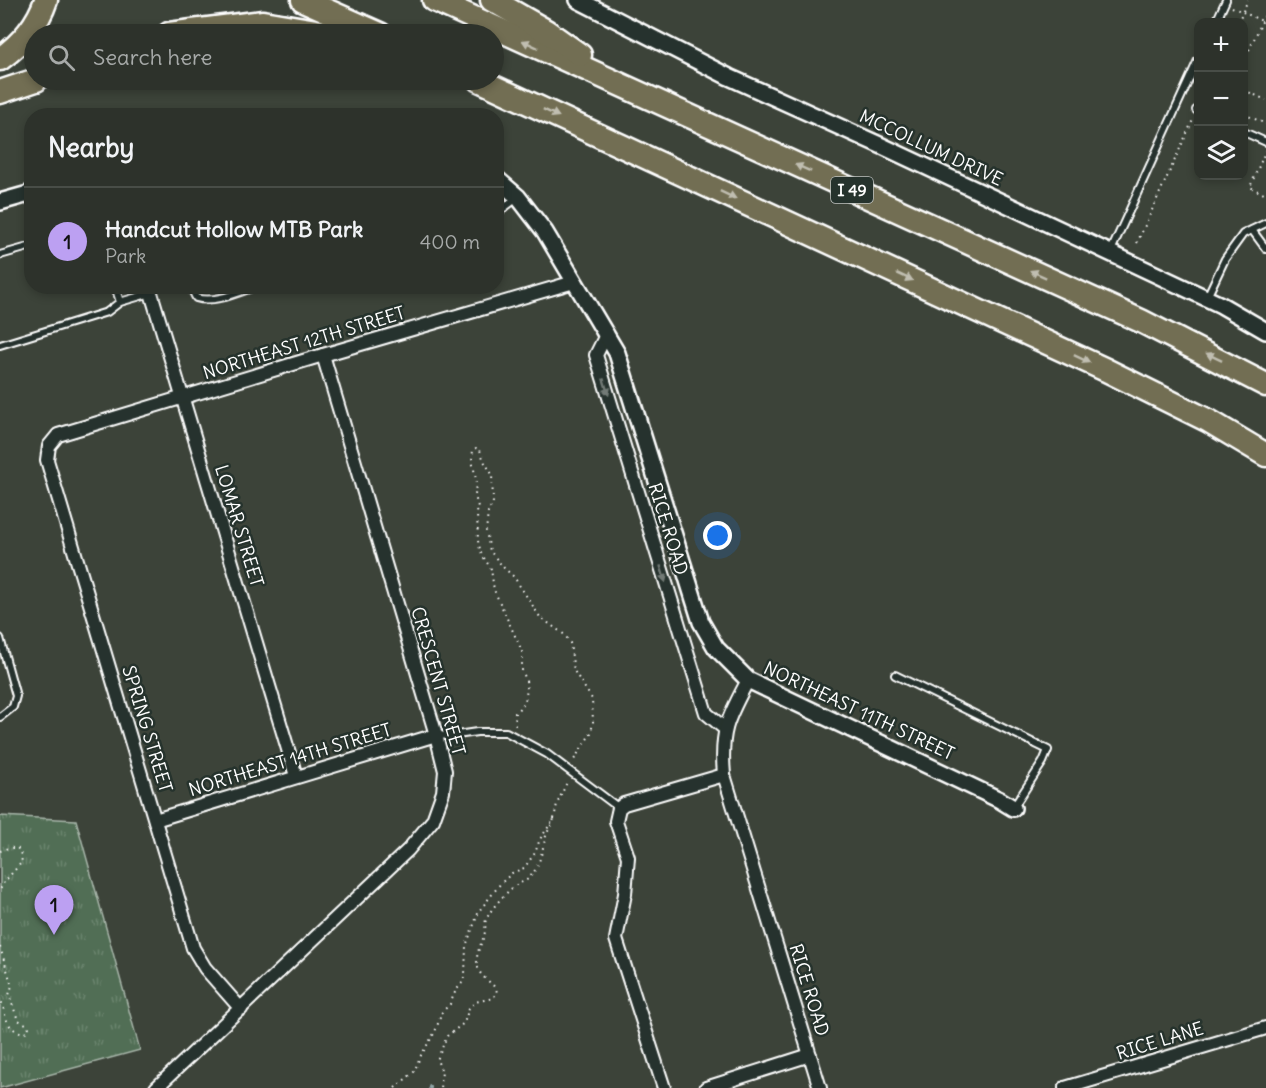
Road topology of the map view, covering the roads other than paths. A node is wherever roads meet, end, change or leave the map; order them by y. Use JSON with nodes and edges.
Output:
{"nodes":[{"id":1,"x":46,"y":0,"type":"edge"},
{"id":2,"x":303,"y":0,"type":"edge"},
{"id":3,"x":434,"y":0,"type":"edge"},
{"id":4,"x":492,"y":0,"type":"edge"},
{"id":5,"x":578,"y":0,"type":"edge"},
{"id":6,"x":1225,"y":2,"type":"edge"},
{"id":7,"x":1218,"y":18,"type":"edge"},
{"id":8,"x":34,"y":24,"type":"edge"},
{"id":9,"x":247,"y":24,"type":"edge"},
{"id":10,"x":275,"y":24,"type":"edge"},
{"id":11,"x":357,"y":24,"type":"edge"},
{"id":12,"x":486,"y":24,"type":"edge"},
{"id":13,"x":504,"y":32,"type":"edge"},
{"id":14,"x":24,"y":37,"type":"edge"},
{"id":15,"x":0,"y":59,"type":"edge"},
{"id":16,"x":1194,"y":69,"type":"edge"},
{"id":17,"x":24,"y":84,"type":"edge"},
{"id":18,"x":501,"y":90,"type":"edge"},
{"id":19,"x":633,"y":91,"type":"junction"},
{"id":20,"x":0,"y":92,"type":"edge"},
{"id":21,"x":1248,"y":134,"type":"edge"},
{"id":22,"x":1266,"y":142,"type":"edge"},
{"id":23,"x":504,"y":185,"type":"edge"},
{"id":24,"x":24,"y":195,"type":"edge"},
{"id":25,"x":519,"y":197,"type":"junction"},
{"id":26,"x":0,"y":202,"type":"edge"},
{"id":27,"x":504,"y":208,"type":"edge"},
{"id":28,"x":1266,"y":223,"type":"edge"},
{"id":29,"x":1252,"y":230,"type":"junction"},
{"id":30,"x":24,"y":248,"type":"edge"},
{"id":31,"x":1266,"y":249,"type":"edge"},
{"id":32,"x":1109,"y":253,"type":"junction"},
{"id":33,"x":0,"y":255,"type":"edge"},
{"id":34,"x":574,"y":282,"type":"junction"},
{"id":35,"x":118,"y":294,"type":"edge"},
{"id":36,"x":140,"y":294,"type":"edge"},
{"id":37,"x":151,"y":294,"type":"edge"},
{"id":38,"x":194,"y":294,"type":"edge"},
{"id":39,"x":233,"y":294,"type":"edge"},
{"id":40,"x":1206,"y":299,"type":"junction"},
{"id":41,"x":120,"y":302,"type":"junction"},
{"id":42,"x":1266,"y":331,"type":"edge"},
{"id":43,"x":607,"y":333,"type":"junction"},
{"id":44,"x":0,"y":345,"type":"edge"},
{"id":45,"x":323,"y":355,"type":"junction"},
{"id":46,"x":1266,"y":385,"type":"edge"},
{"id":47,"x":182,"y":398,"type":"junction"},
{"id":48,"x":49,"y":446,"type":"joint"},
{"id":49,"x":1266,"y":455,"type":"edge"},
{"id":50,"x":0,"y":638,"type":"edge"},
{"id":51,"x":3,"y":663,"type":"edge"},
{"id":52,"x":895,"y":675,"type":"dead end"},
{"id":53,"x":748,"y":680,"type":"junction"},
{"id":54,"x":0,"y":717,"type":"edge"},
{"id":55,"x":725,"y":729,"type":"junction"},
{"id":56,"x":436,"y":735,"type":"junction"},
{"id":57,"x":724,"y":775,"type":"junction"},
{"id":58,"x":296,"y":776,"type":"junction"},
{"id":59,"x":619,"y":808,"type":"junction"},
{"id":60,"x":1013,"y":808,"type":"joint"},
{"id":61,"x":155,"y":820,"type":"junction"},
{"id":62,"x":241,"y":1008,"type":"junction"},
{"id":63,"x":1266,"y":1028,"type":"edge"},
{"id":64,"x":810,"y":1055,"type":"junction"},
{"id":65,"x":156,"y":1088,"type":"edge"},
{"id":66,"x":664,"y":1088,"type":"edge"},
{"id":67,"x":706,"y":1088,"type":"edge"},
{"id":68,"x":820,"y":1088,"type":"edge"},
{"id":69,"x":1065,"y":1088,"type":"edge"}],
"edges":[{"from":1,"to":8,"type":"highway"},
{"from":2,"to":11,"type":"highway"},
{"from":12,"to":3,"type":"highway","number":"I 49","one_way":true},
{"from":4,"to":19,"type":"highway"},
{"from":5,"to":32,"type":"street","name":"MCCOLLUM DRIVE"},
{"from":6,"to":7,"type":"lane"},
{"from":9,"to":10,"type":"highway"},
{"from":19,"to":13,"type":"highway","number":"I 49","one_way":true},
{"from":14,"to":15,"type":"highway"},
{"from":16,"to":32,"type":"lane"},
{"from":17,"to":20,"type":"highway"},
{"from":18,"to":49,"type":"highway","one_way":true},
{"from":46,"to":19,"type":"highway","number":"I 49","one_way":true},
{"from":21,"to":22,"type":"lane"},
{"from":23,"to":25,"type":"street","name":"NORTHEAST 11TH STREET"},
{"from":24,"to":26,"type":"street"},
{"from":25,"to":27,"type":"lane"},
{"from":25,"to":34,"type":"street","name":"NORTHEAST 11TH STREET"},
{"from":28,"to":29,"type":"lane"},
{"from":29,"to":31,"type":"lane"},
{"from":29,"to":40,"type":"lane"},
{"from":30,"to":33,"type":"lane"},
{"from":32,"to":40,"type":"street","name":"MCCOLLUM DRIVE"},
{"from":34,"to":43,"type":"street","name":"NORTHEAST 11TH STREET"},
{"from":34,"to":45,"type":"street","name":"NORTHEAST 12TH STREET"},
{"from":35,"to":41,"type":"lane"},
{"from":36,"to":41,"type":"lane"},
{"from":37,"to":47,"type":"street","name":"LOMAR STREET"},
{"from":38,"to":39,"type":"lane"},
{"from":40,"to":42,"type":"street","name":"MCCOLLUM DRIVE"},
{"from":41,"to":44,"type":"lane"},
{"from":43,"to":53,"type":"street","name":"NORTHEAST 11TH STREET"},
{"from":43,"to":55,"type":"street","name":"RICE ROAD","one_way":true},
{"from":45,"to":47,"type":"street","name":"NORTHEAST 12TH STREET"},
{"from":45,"to":56,"type":"street","name":"CRESCENT STREET"},
{"from":47,"to":48,"type":"street","name":"NORTHEAST 12TH STREET"},
{"from":47,"to":58,"type":"street","name":"LOMAR STREET"},
{"from":48,"to":61,"type":"street","name":"SPRING STREET"},
{"from":50,"to":51,"type":"lane"},
{"from":51,"to":54,"type":"lane"},
{"from":52,"to":60,"type":"lane"},
{"from":53,"to":55,"type":"street","name":"RICE ROAD"},
{"from":53,"to":60,"type":"street","name":"NORTHEAST 11TH STREET"},
{"from":55,"to":57,"type":"street","name":"RICE ROAD"},
{"from":56,"to":58,"type":"street","name":"NORTHEAST 14TH STREET"},
{"from":56,"to":59,"type":"lane"},
{"from":56,"to":62,"type":"street","name":"CRESCENT STREET"},
{"from":57,"to":59,"type":"street"},
{"from":57,"to":64,"type":"street","name":"RICE ROAD"},
{"from":58,"to":61,"type":"street","name":"NORTHEAST 14TH STREET"},
{"from":59,"to":66,"type":"street"},
{"from":61,"to":62,"type":"street","name":"SPRING STREET"},
{"from":62,"to":65,"type":"street","name":"CRESCENT STREET"},
{"from":63,"to":69,"type":"street","name":"RICE LANE"},
{"from":64,"to":67,"type":"street"},
{"from":64,"to":68,"type":"street","name":"RICE ROAD"}]}
